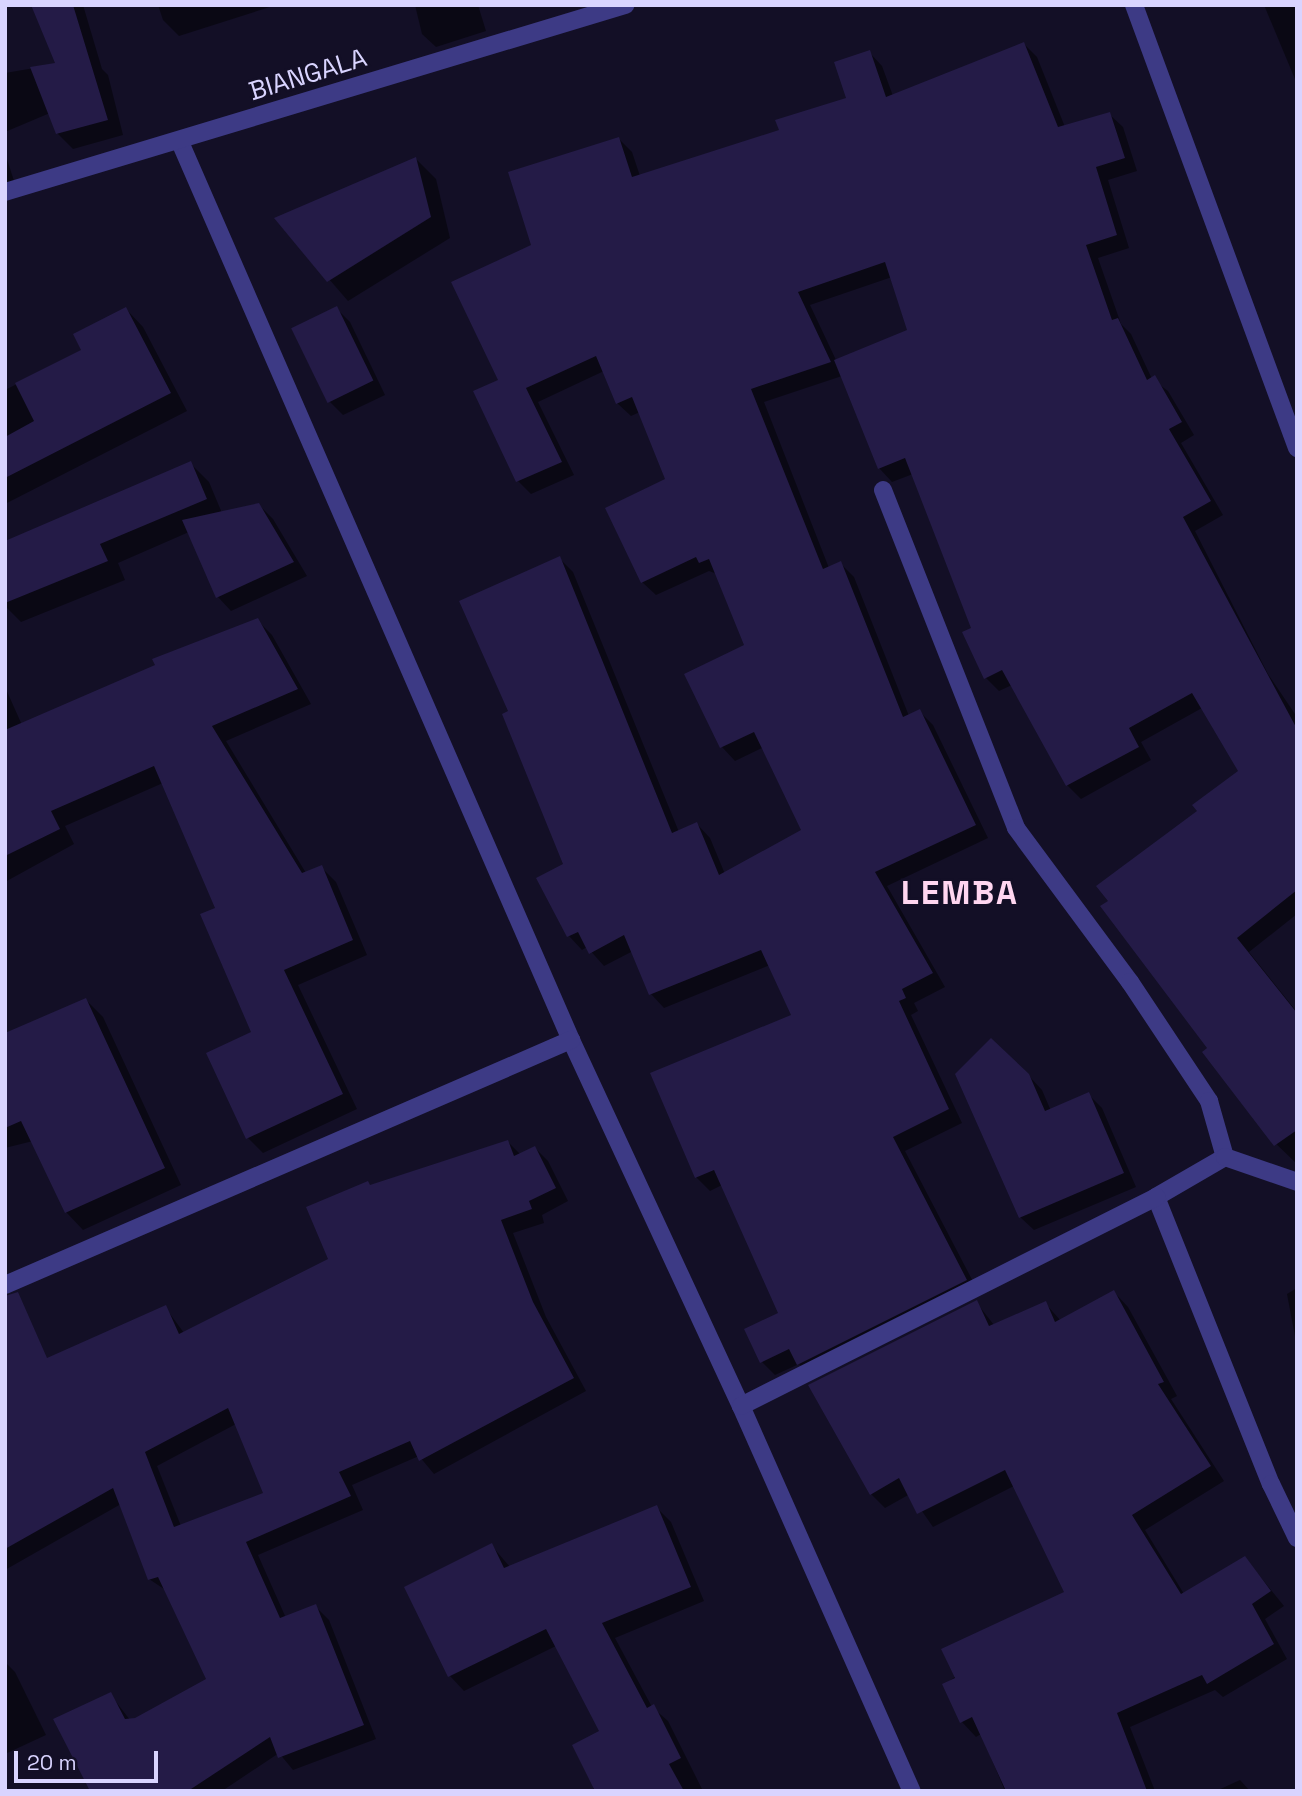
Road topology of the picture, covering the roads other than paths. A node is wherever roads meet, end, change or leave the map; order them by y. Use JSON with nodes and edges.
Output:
{"nodes":[{"id":1,"x":625,"y":5,"type":"edge"},
{"id":2,"x":1134,"y":5,"type":"edge"},
{"id":3,"x":180,"y":142,"type":"junction"},
{"id":4,"x":5,"y":192,"type":"edge"},
{"id":5,"x":1297,"y":448,"type":"edge"},
{"id":6,"x":883,"y":490,"type":"dead end"},
{"id":7,"x":571,"y":1040,"type":"junction"},
{"id":8,"x":1224,"y":1157,"type":"junction"},
{"id":9,"x":1297,"y":1182,"type":"edge"},
{"id":10,"x":1156,"y":1197,"type":"junction"},
{"id":11,"x":5,"y":1285,"type":"edge"},
{"id":12,"x":741,"y":1406,"type":"junction"},
{"id":13,"x":1297,"y":1538,"type":"edge"},
{"id":14,"x":912,"y":1791,"type":"edge"}],
"edges":[{"from":1,"to":3,"type":"street","name":"BIANGALA"},
{"from":2,"to":5,"type":"street"},
{"from":3,"to":4,"type":"street","name":"BIANGALA"},
{"from":3,"to":7,"type":"street"},
{"from":6,"to":8,"type":"street"},
{"from":7,"to":11,"type":"street"},
{"from":7,"to":12,"type":"street"},
{"from":8,"to":9,"type":"street"},
{"from":8,"to":10,"type":"street"},
{"from":10,"to":12,"type":"street"},
{"from":10,"to":13,"type":"street"},
{"from":12,"to":14,"type":"street"}]}
